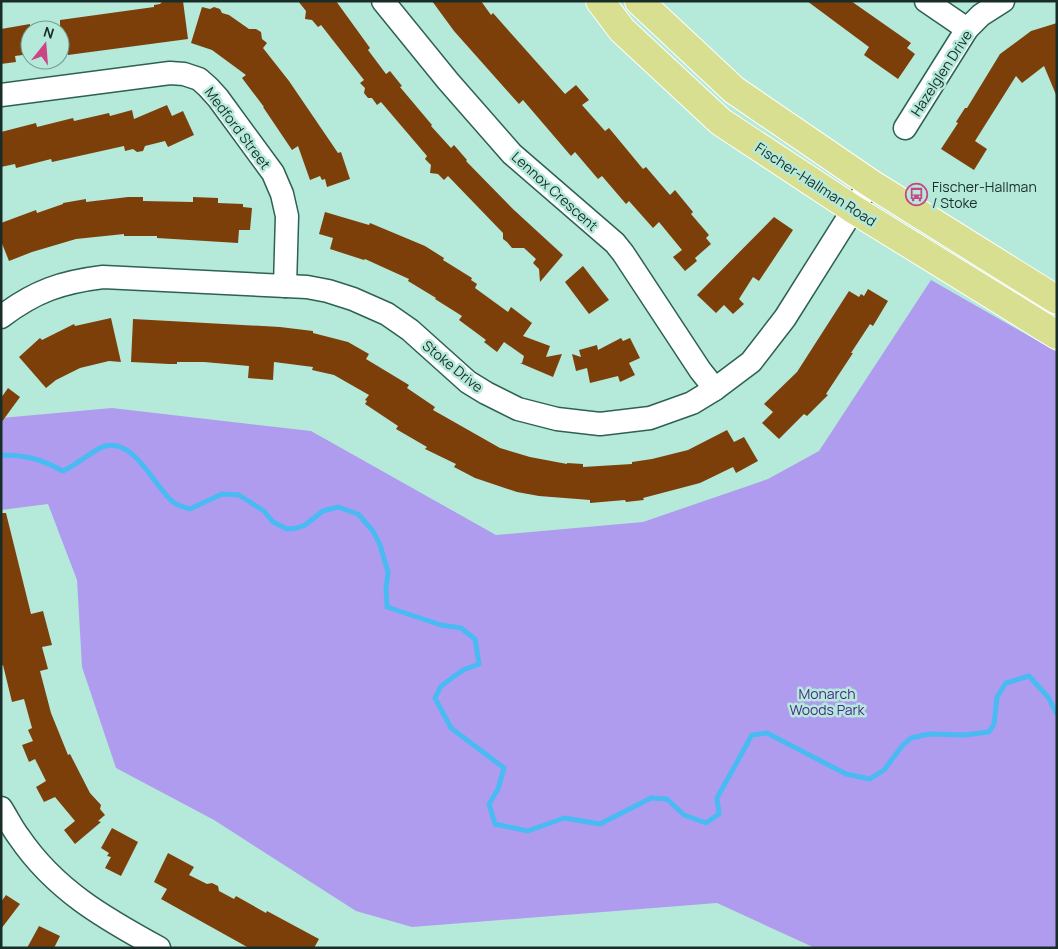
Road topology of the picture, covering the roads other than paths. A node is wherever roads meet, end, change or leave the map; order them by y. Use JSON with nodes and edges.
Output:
{"nodes":[{"id":1,"x":383,"y":1,"type":"edge"},
{"id":2,"x":600,"y":1,"type":"edge"},
{"id":3,"x":639,"y":1,"type":"edge"},
{"id":4,"x":926,"y":1,"type":"edge"},
{"id":5,"x":1003,"y":1,"type":"edge"},
{"id":6,"x":967,"y":29,"type":"junction"},
{"id":7,"x":1,"y":95,"type":"edge"},
{"id":8,"x":905,"y":128,"type":"dead end"},
{"id":9,"x":870,"y":183,"type":"junction"},
{"id":10,"x":853,"y":209,"type":"junction"},
{"id":11,"x":285,"y":286,"type":"junction"},
{"id":12,"x":1057,"y":300,"type":"edge"},
{"id":13,"x":1,"y":316,"type":"edge"},
{"id":14,"x":1057,"y":335,"type":"edge"},
{"id":15,"x":715,"y":390,"type":"junction"},
{"id":16,"x":1,"y":808,"type":"edge"},
{"id":17,"x":124,"y":939,"type":"edge"},
{"id":18,"x":160,"y":948,"type":"edge"}],
"edges":[{"from":1,"to":15,"type":"street","name":"Lennox Crescent"},
{"from":2,"to":10,"type":"main road","name":"Fischer-Hallman Road"},
{"from":3,"to":9,"type":"main road"},
{"from":4,"to":6,"type":"street"},
{"from":5,"to":6,"type":"street","name":"Hazelglen Drive"},
{"from":6,"to":8,"type":"street","name":"Hazelglen Drive"},
{"from":7,"to":11,"type":"street","name":"Medford Street"},
{"from":9,"to":10,"type":"street","name":"Stoke Drive"},
{"from":9,"to":12,"type":"main road"},
{"from":10,"to":14,"type":"main road","name":"Fischer-Hallman Road"},
{"from":10,"to":15,"type":"street","name":"Stoke Drive"},
{"from":11,"to":13,"type":"street","name":"Stoke Drive"},
{"from":11,"to":15,"type":"street","name":"Stoke Drive"},
{"from":16,"to":17,"type":"street"},
{"from":17,"to":18,"type":"street"}]}
